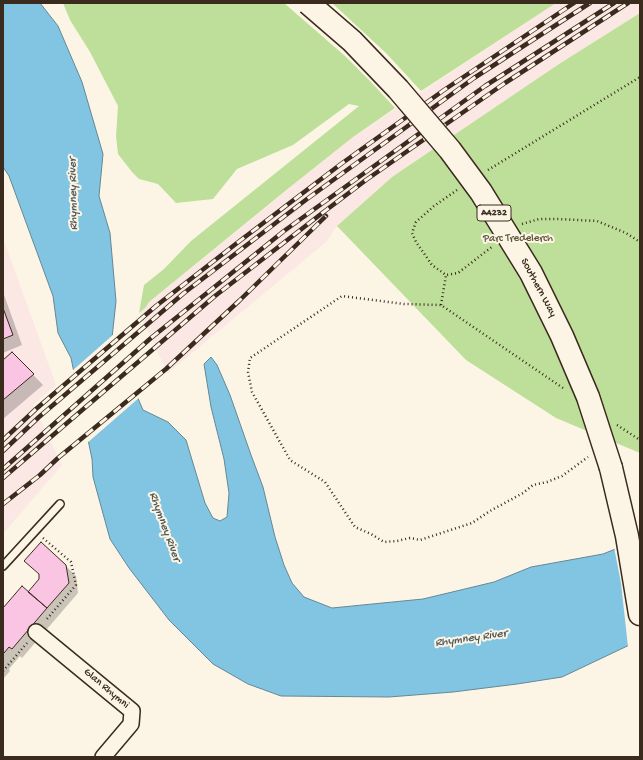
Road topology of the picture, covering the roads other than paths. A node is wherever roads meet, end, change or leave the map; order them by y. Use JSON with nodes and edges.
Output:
{"nodes":[{"id":1,"x":308,"y":3,"type":"edge"},
{"id":2,"x":60,"y":504,"type":"dead end"},
{"id":3,"x":3,"y":566,"type":"edge"},
{"id":4,"x":640,"y":614,"type":"edge"},
{"id":5,"x":36,"y":632,"type":"road end"},
{"id":6,"x":103,"y":757,"type":"edge"}],
"edges":[{"from":1,"to":4,"type":"main road","name":"Southern Way","number":"A4232","bridge":true},
{"from":2,"to":3,"type":"lane"},
{"from":5,"to":6,"type":"street","name":"Glan Rhymni"}]}
